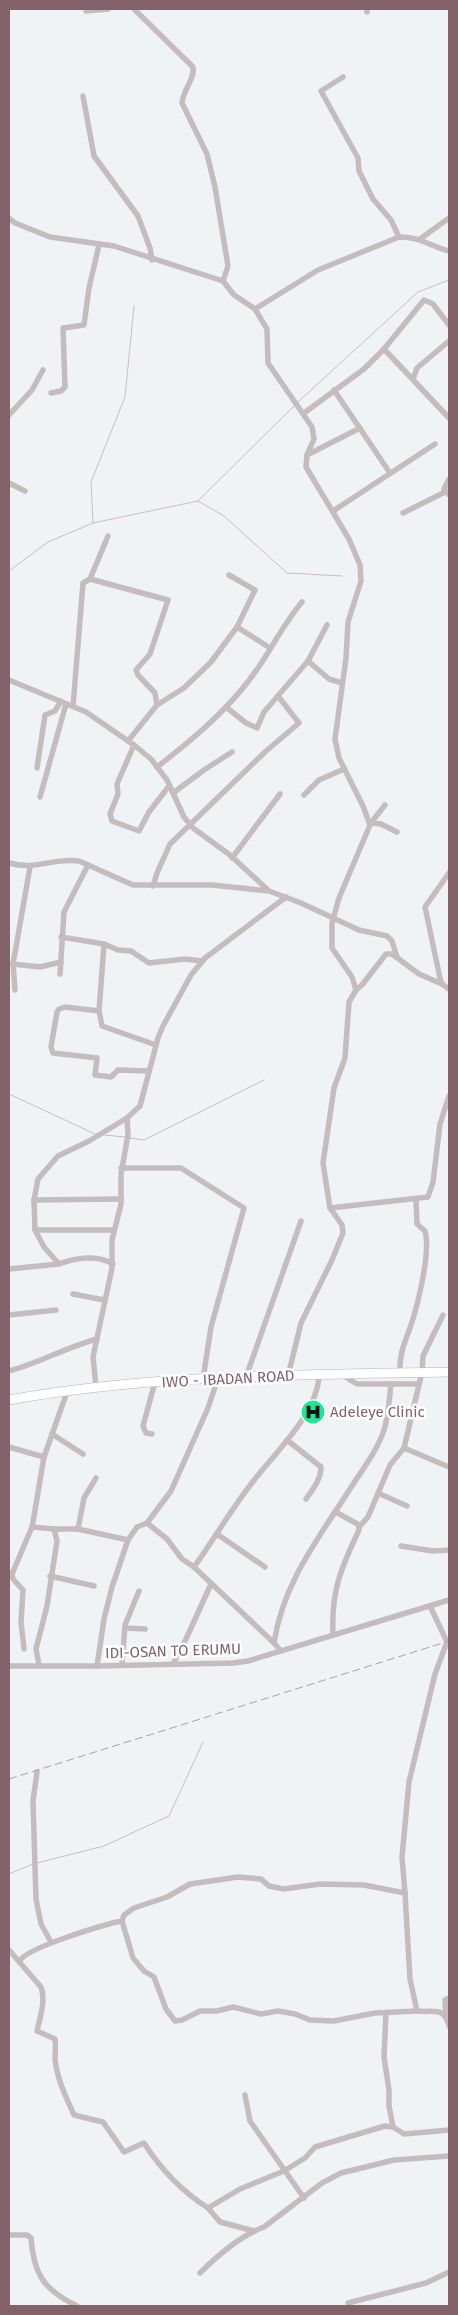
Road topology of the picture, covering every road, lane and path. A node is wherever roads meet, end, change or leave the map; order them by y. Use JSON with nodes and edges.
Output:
{"nodes":[{"id":1,"x":108,"y":9,"type":"edge"},
{"id":2,"x":134,"y":9,"type":"edge"},
{"id":3,"x":86,"y":11,"type":"dead end"},
{"id":4,"x":344,"y":77,"type":"dead end"},
{"id":5,"x":83,"y":96,"type":"dead end"},
{"id":6,"x":9,"y":218,"type":"edge"},
{"id":7,"x":449,"y":218,"type":"edge"},
{"id":8,"x":398,"y":237,"type":"junction"},
{"id":9,"x":420,"y":239,"type":"junction"},
{"id":10,"x":99,"y":245,"type":"junction"},
{"id":11,"x":449,"y":251,"type":"edge"},
{"id":12,"x":152,"y":260,"type":"junction"},
{"id":13,"x":223,"y":281,"type":"junction"},
{"id":14,"x":255,"y":309,"type":"junction"},
{"id":15,"x":449,"y":325,"type":"edge"},
{"id":16,"x":449,"y":340,"type":"edge"},
{"id":17,"x":384,"y":349,"type":"junction"},
{"id":18,"x":43,"y":370,"type":"dead end"},
{"id":19,"x":413,"y":379,"type":"junction"},
{"id":20,"x":334,"y":390,"type":"junction"},
{"id":21,"x":51,"y":393,"type":"dead end"},
{"id":22,"x":304,"y":413,"type":"junction"},
{"id":23,"x":9,"y":415,"type":"edge"},
{"id":24,"x":449,"y":418,"type":"edge"},
{"id":25,"x":360,"y":428,"type":"junction"},
{"id":26,"x":435,"y":444,"type":"dead end"},
{"id":27,"x":307,"y":455,"type":"junction"},
{"id":28,"x":390,"y":472,"type":"junction"},
{"id":29,"x":449,"y":479,"type":"edge"},
{"id":30,"x":9,"y":483,"type":"edge"},
{"id":31,"x":25,"y":491,"type":"dead end"},
{"id":32,"x":447,"y":493,"type":"edge"},
{"id":33,"x":333,"y":511,"type":"junction"},
{"id":34,"x":403,"y":513,"type":"dead end"},
{"id":35,"x":108,"y":536,"type":"dead end"},
{"id":36,"x":229,"y":575,"type":"dead end"},
{"id":37,"x":90,"y":578,"type":"junction"},
{"id":38,"x":302,"y":602,"type":"dead end"},
{"id":39,"x":327,"y":625,"type":"dead end"},
{"id":40,"x":237,"y":626,"type":"junction"},
{"id":41,"x":270,"y":648,"type":"junction"},
{"id":42,"x":308,"y":661,"type":"junction"},
{"id":43,"x":9,"y":680,"type":"edge"},
{"id":44,"x":342,"y":683,"type":"junction"},
{"id":45,"x":278,"y":696,"type":"junction"},
{"id":46,"x":67,"y":704,"type":"junction"},
{"id":47,"x":156,"y":705,"type":"junction"},
{"id":48,"x":226,"y":707,"type":"junction"},
{"id":49,"x":128,"y":741,"type":"junction"},
{"id":50,"x":134,"y":745,"type":"junction"},
{"id":51,"x":232,"y":752,"type":"dead end"},
{"id":52,"x":157,"y":767,"type":"junction"},
{"id":53,"x":37,"y":768,"type":"dead end"},
{"id":54,"x":344,"y":769,"type":"junction"},
{"id":55,"x":169,"y":786,"type":"junction"},
{"id":56,"x":174,"y":793,"type":"junction"},
{"id":57,"x":280,"y":794,"type":"dead end"},
{"id":58,"x":304,"y":795,"type":"dead end"},
{"id":59,"x":40,"y":797,"type":"dead end"},
{"id":60,"x":386,"y":805,"type":"dead end"},
{"id":61,"x":191,"y":823,"type":"junction"},
{"id":62,"x":371,"y":824,"type":"junction"},
{"id":63,"x":397,"y":832,"type":"dead end"},
{"id":64,"x":232,"y":858,"type":"junction"},
{"id":65,"x":9,"y":863,"type":"edge"},
{"id":66,"x":88,"y":866,"type":"junction"},
{"id":67,"x":30,"y":867,"type":"junction"},
{"id":68,"x":449,"y":873,"type":"edge"},
{"id":69,"x":153,"y":886,"type":"junction"},
{"id":70,"x":269,"y":891,"type":"junction"},
{"id":71,"x":286,"y":897,"type":"junction"},
{"id":72,"x":333,"y":917,"type":"junction"},
{"id":73,"x":61,"y":937,"type":"junction"},
{"id":74,"x":104,"y":944,"type":"junction"},
{"id":75,"x":397,"y":957,"type":"junction"},
{"id":76,"x":202,"y":961,"type":"junction"},
{"id":77,"x":61,"y":962,"type":"junction"},
{"id":78,"x":13,"y":964,"type":"junction"},
{"id":79,"x":60,"y":974,"type":"dead end"},
{"id":80,"x":442,"y":984,"type":"junction"},
{"id":81,"x":449,"y":989,"type":"edge"},
{"id":82,"x":15,"y":990,"type":"dead end"},
{"id":83,"x":356,"y":990,"type":"junction"},
{"id":84,"x":100,"y":1011,"type":"junction"},
{"id":85,"x":156,"y":1045,"type":"junction"},
{"id":86,"x":150,"y":1071,"type":"junction"},
{"id":87,"x":449,"y":1096,"type":"edge"},
{"id":88,"x":127,"y":1118,"type":"junction"},
{"id":89,"x":122,"y":1168,"type":"junction"},
{"id":90,"x":121,"y":1199,"type":"junction"},
{"id":91,"x":416,"y":1199,"type":"junction"},
{"id":92,"x":34,"y":1200,"type":"junction"},
{"id":93,"x":330,"y":1208,"type":"junction"},
{"id":94,"x":301,"y":1221,"type":"dead end"},
{"id":95,"x":35,"y":1230,"type":"junction"},
{"id":96,"x":114,"y":1230,"type":"junction"},
{"id":97,"x":60,"y":1264,"type":"junction"},
{"id":98,"x":113,"y":1264,"type":"junction"},
{"id":99,"x":9,"y":1270,"type":"edge"},
{"id":100,"x":73,"y":1294,"type":"dead end"},
{"id":101,"x":104,"y":1300,"type":"junction"},
{"id":102,"x":56,"y":1310,"type":"dead end"},
{"id":103,"x":9,"y":1315,"type":"edge"},
{"id":104,"x":443,"y":1316,"type":"dead end"},
{"id":105,"x":97,"y":1339,"type":"junction"},
{"id":106,"x":9,"y":1371,"type":"edge"},
{"id":107,"x":422,"y":1372,"type":"junction"},
{"id":108,"x":449,"y":1372,"type":"edge"},
{"id":109,"x":400,"y":1373,"type":"junction"},
{"id":110,"x":342,"y":1375,"type":"junction"},
{"id":111,"x":288,"y":1376,"type":"junction"},
{"id":112,"x":319,"y":1376,"type":"junction"},
{"id":113,"x":246,"y":1377,"type":"junction"},
{"id":114,"x":218,"y":1378,"type":"junction"},
{"id":115,"x":204,"y":1379,"type":"junction"},
{"id":116,"x":155,"y":1382,"type":"junction"},
{"id":117,"x":391,"y":1384,"type":"junction"},
{"id":118,"x":418,"y":1384,"type":"junction"},
{"id":119,"x":96,"y":1387,"type":"junction"},
{"id":120,"x":68,"y":1389,"type":"junction"},
{"id":121,"x":9,"y":1400,"type":"edge"},
{"id":122,"x":52,"y":1434,"type":"junction"},
{"id":123,"x":152,"y":1434,"type":"dead end"},
{"id":124,"x":288,"y":1440,"type":"junction"},
{"id":125,"x":9,"y":1447,"type":"edge"},
{"id":126,"x":404,"y":1448,"type":"junction"},
{"id":127,"x":83,"y":1454,"type":"dead end"},
{"id":128,"x":44,"y":1457,"type":"junction"},
{"id":129,"x":449,"y":1467,"type":"edge"},
{"id":130,"x":96,"y":1478,"type":"dead end"},
{"id":131,"x":378,"y":1493,"type":"junction"},
{"id":132,"x":306,"y":1499,"type":"dead end"},
{"id":133,"x":407,"y":1506,"type":"dead end"},
{"id":134,"x":336,"y":1512,"type":"junction"},
{"id":135,"x":147,"y":1522,"type":"junction"},
{"id":136,"x":32,"y":1527,"type":"junction"},
{"id":137,"x":359,"y":1527,"type":"junction"},
{"id":138,"x":54,"y":1529,"type":"junction"},
{"id":139,"x":78,"y":1529,"type":"junction"},
{"id":140,"x":218,"y":1534,"type":"junction"},
{"id":141,"x":128,"y":1540,"type":"junction"},
{"id":142,"x":401,"y":1546,"type":"dead end"},
{"id":143,"x":449,"y":1550,"type":"edge"},
{"id":144,"x":194,"y":1567,"type":"junction"},
{"id":145,"x":265,"y":1567,"type":"dead end"},
{"id":146,"x":50,"y":1576,"type":"junction"},
{"id":147,"x":211,"y":1584,"type":"junction"},
{"id":148,"x":94,"y":1586,"type":"dead end"},
{"id":149,"x":139,"y":1591,"type":"dead end"},
{"id":150,"x":449,"y":1600,"type":"edge"},
{"id":151,"x":430,"y":1606,"type":"junction"},
{"id":152,"x":124,"y":1628,"type":"junction"},
{"id":153,"x":145,"y":1628,"type":"dead end"},
{"id":154,"x":333,"y":1634,"type":"junction"},
{"id":155,"x":274,"y":1643,"type":"junction"},
{"id":156,"x":24,"y":1649,"type":"dead end"},
{"id":157,"x":280,"y":1651,"type":"junction"},
{"id":158,"x":172,"y":1664,"type":"junction"},
{"id":159,"x":39,"y":1665,"type":"junction"},
{"id":160,"x":122,"y":1665,"type":"junction"},
{"id":161,"x":9,"y":1666,"type":"edge"},
{"id":162,"x":97,"y":1666,"type":"junction"},
{"id":163,"x":37,"y":1772,"type":"dead end"},
{"id":164,"x":405,"y":1892,"type":"junction"},
{"id":165,"x":122,"y":1921,"type":"junction"},
{"id":166,"x":51,"y":1942,"type":"junction"},
{"id":167,"x":9,"y":1950,"type":"edge"},
{"id":168,"x":20,"y":1961,"type":"junction"},
{"id":169,"x":449,"y":1998,"type":"edge"},
{"id":170,"x":417,"y":2011,"type":"junction"},
{"id":171,"x":386,"y":2013,"type":"junction"},
{"id":172,"x":446,"y":2016,"type":"junction"},
{"id":173,"x":449,"y":2026,"type":"edge"},
{"id":174,"x":245,"y":2095,"type":"dead end"},
{"id":175,"x":393,"y":2127,"type":"junction"},
{"id":176,"x":449,"y":2130,"type":"edge"},
{"id":177,"x":449,"y":2156,"type":"edge"},
{"id":178,"x":284,"y":2171,"type":"junction"},
{"id":179,"x":304,"y":2198,"type":"junction"},
{"id":180,"x":208,"y":2208,"type":"junction"},
{"id":181,"x":254,"y":2231,"type":"junction"},
{"id":182,"x":9,"y":2234,"type":"edge"},
{"id":183,"x":449,"y":2272,"type":"edge"},
{"id":184,"x":200,"y":2273,"type":"dead end"},
{"id":185,"x":348,"y":2303,"type":"dead end"},
{"id":186,"x":65,"y":2304,"type":"edge"},
{"id":187,"x":78,"y":2306,"type":"edge"}],
"edges":[{"from":1,"to":3,"type":"street"},
{"from":2,"to":13,"type":"street"},
{"from":4,"to":8,"type":"street"},
{"from":5,"to":12,"type":"street"},
{"from":6,"to":10,"type":"street"},
{"from":7,"to":9,"type":"street"},
{"from":8,"to":9,"type":"street"},
{"from":8,"to":14,"type":"street"},
{"from":9,"to":11,"type":"street"},
{"from":10,"to":12,"type":"street"},
{"from":10,"to":21,"type":"street"},
{"from":12,"to":13,"type":"street"},
{"from":13,"to":14,"type":"street"},
{"from":14,"to":22,"type":"street"},
{"from":15,"to":17,"type":"street"},
{"from":16,"to":19,"type":"street"},
{"from":17,"to":19,"type":"street"},
{"from":17,"to":20,"type":"street"},
{"from":18,"to":23,"type":"street"},
{"from":19,"to":24,"type":"street"},
{"from":20,"to":22,"type":"street"},
{"from":20,"to":25,"type":"street"},
{"from":22,"to":27,"type":"street"},
{"from":25,"to":27,"type":"street"},
{"from":25,"to":28,"type":"street"},
{"from":26,"to":28,"type":"street"},
{"from":27,"to":33,"type":"street"},
{"from":28,"to":33,"type":"street"},
{"from":29,"to":32,"type":"street"},
{"from":30,"to":31,"type":"street"},
{"from":32,"to":34,"type":"street"},
{"from":33,"to":44,"type":"street"},
{"from":35,"to":37,"type":"street"},
{"from":36,"to":40,"type":"street"},
{"from":37,"to":46,"type":"street"},
{"from":37,"to":47,"type":"street"},
{"from":38,"to":41,"type":"street"},
{"from":39,"to":42,"type":"street"},
{"from":40,"to":41,"type":"street"},
{"from":40,"to":47,"type":"street"},
{"from":41,"to":48,"type":"street"},
{"from":42,"to":44,"type":"street"},
{"from":42,"to":45,"type":"street"},
{"from":43,"to":46,"type":"street"},
{"from":44,"to":54,"type":"street"},
{"from":45,"to":48,"type":"street"},
{"from":45,"to":61,"type":"street"},
{"from":46,"to":49,"type":"street"},
{"from":46,"to":53,"type":"street"},
{"from":46,"to":59,"type":"street"},
{"from":47,"to":49,"type":"street"},
{"from":48,"to":52,"type":"street"},
{"from":49,"to":50,"type":"street"},
{"from":50,"to":52,"type":"street"},
{"from":50,"to":55,"type":"street"},
{"from":51,"to":56,"type":"street"},
{"from":52,"to":55,"type":"street"},
{"from":54,"to":58,"type":"street"},
{"from":54,"to":62,"type":"street"},
{"from":55,"to":56,"type":"street"},
{"from":56,"to":61,"type":"street"},
{"from":57,"to":64,"type":"street"},
{"from":60,"to":62,"type":"street"},
{"from":61,"to":64,"type":"street"},
{"from":61,"to":69,"type":"street"},
{"from":62,"to":63,"type":"street"},
{"from":62,"to":72,"type":"street"},
{"from":64,"to":70,"type":"street"},
{"from":65,"to":67,"type":"street"},
{"from":66,"to":67,"type":"street"},
{"from":66,"to":69,"type":"street"},
{"from":66,"to":73,"type":"street"},
{"from":67,"to":78,"type":"street"},
{"from":68,"to":80,"type":"street"},
{"from":69,"to":70,"type":"street"},
{"from":70,"to":71,"type":"street"},
{"from":71,"to":72,"type":"street"},
{"from":71,"to":76,"type":"street"},
{"from":72,"to":75,"type":"street"},
{"from":72,"to":83,"type":"street"},
{"from":73,"to":74,"type":"street"},
{"from":73,"to":77,"type":"street"},
{"from":74,"to":76,"type":"street"},
{"from":74,"to":84,"type":"street"},
{"from":75,"to":80,"type":"street"},
{"from":75,"to":83,"type":"street"},
{"from":76,"to":85,"type":"street"},
{"from":77,"to":78,"type":"street"},
{"from":77,"to":79,"type":"street"},
{"from":78,"to":82,"type":"street"},
{"from":80,"to":81,"type":"street"},
{"from":83,"to":93,"type":"street"},
{"from":84,"to":85,"type":"street"},
{"from":84,"to":86,"type":"street"},
{"from":85,"to":86,"type":"street"},
{"from":86,"to":88,"type":"street"},
{"from":87,"to":91,"type":"street"},
{"from":88,"to":89,"type":"street"},
{"from":88,"to":92,"type":"street"},
{"from":89,"to":90,"type":"street"},
{"from":89,"to":115,"type":"street"},
{"from":90,"to":92,"type":"street"},
{"from":90,"to":96,"type":"street"},
{"from":91,"to":93,"type":"street"},
{"from":91,"to":109,"type":"street"},
{"from":92,"to":95,"type":"street"},
{"from":93,"to":111,"type":"street"},
{"from":94,"to":113,"type":"street"},
{"from":95,"to":96,"type":"street"},
{"from":95,"to":97,"type":"street"},
{"from":96,"to":98,"type":"street"},
{"from":97,"to":98,"type":"street"},
{"from":97,"to":99,"type":"street"},
{"from":98,"to":101,"type":"street"},
{"from":100,"to":101,"type":"street"},
{"from":101,"to":105,"type":"street"},
{"from":102,"to":103,"type":"street"},
{"from":104,"to":107,"type":"street"},
{"from":105,"to":106,"type":"street"},
{"from":105,"to":119,"type":"street"},
{"from":107,"to":108,"type":"main road","name":"IWO - IBADAN ROAD"},
{"from":107,"to":109,"type":"main road","name":"IWO - IBADAN ROAD"},
{"from":107,"to":118,"type":"street"},
{"from":109,"to":110,"type":"main road","name":"IWO - IBADAN ROAD"},
{"from":110,"to":112,"type":"main road","name":"IWO - IBADAN ROAD"},
{"from":110,"to":117,"type":"street"},
{"from":111,"to":112,"type":"main road","name":"IWO - IBADAN ROAD"},
{"from":111,"to":113,"type":"main road","name":"IWO - IBADAN ROAD"},
{"from":112,"to":124,"type":"street"},
{"from":113,"to":114,"type":"main road","name":"IWO - IBADAN ROAD"},
{"from":114,"to":115,"type":"main road","name":"IWO - IBADAN ROAD"},
{"from":114,"to":135,"type":"street"},
{"from":115,"to":116,"type":"main road","name":"IWO - IBADAN ROAD"},
{"from":116,"to":119,"type":"main road","name":"IWO - IBADAN ROAD"},
{"from":116,"to":123,"type":"street"},
{"from":117,"to":118,"type":"street"},
{"from":117,"to":134,"type":"street"},
{"from":118,"to":126,"type":"street"},
{"from":119,"to":120,"type":"main road","name":"IWO - IBADAN ROAD"},
{"from":120,"to":121,"type":"main road","name":"IWO - IBADAN ROAD"},
{"from":120,"to":122,"type":"street"},
{"from":122,"to":127,"type":"street"},
{"from":122,"to":128,"type":"street"},
{"from":124,"to":132,"type":"street"},
{"from":124,"to":140,"type":"street"},
{"from":125,"to":128,"type":"street"},
{"from":126,"to":129,"type":"street"},
{"from":126,"to":131,"type":"street"},
{"from":128,"to":136,"type":"street"},
{"from":130,"to":139,"type":"street"},
{"from":131,"to":133,"type":"street"},
{"from":131,"to":137,"type":"street"},
{"from":134,"to":137,"type":"street"},
{"from":134,"to":155,"type":"street"},
{"from":135,"to":141,"type":"street"},
{"from":135,"to":144,"type":"street"},
{"from":136,"to":138,"type":"street"},
{"from":136,"to":156,"type":"street"},
{"from":137,"to":154,"type":"street"},
{"from":138,"to":139,"type":"street"},
{"from":138,"to":146,"type":"street"},
{"from":139,"to":141,"type":"street"},
{"from":140,"to":144,"type":"street"},
{"from":140,"to":145,"type":"street"},
{"from":141,"to":162,"type":"street"},
{"from":142,"to":143,"type":"street"},
{"from":144,"to":147,"type":"street"},
{"from":146,"to":148,"type":"street"},
{"from":146,"to":159,"type":"street"},
{"from":147,"to":155,"type":"street"},
{"from":147,"to":158,"type":"street"},
{"from":149,"to":152,"type":"street"},
{"from":150,"to":151,"type":"street","name":"IDI-OSAN TO ERUMU"},
{"from":151,"to":154,"type":"street","name":"IDI-OSAN TO ERUMU"},
{"from":151,"to":164,"type":"street"},
{"from":152,"to":153,"type":"street"},
{"from":152,"to":160,"type":"street"},
{"from":154,"to":157,"type":"street","name":"IDI-OSAN TO ERUMU"},
{"from":155,"to":157,"type":"street"},
{"from":157,"to":158,"type":"street","name":"IDI-OSAN TO ERUMU"},
{"from":158,"to":160,"type":"street","name":"IDI-OSAN TO ERUMU"},
{"from":159,"to":161,"type":"street","name":"IDI-OSAN TO ERUMU"},
{"from":159,"to":162,"type":"street","name":"IDI-OSAN TO ERUMU"},
{"from":160,"to":162,"type":"street","name":"IDI-OSAN TO ERUMU"},
{"from":163,"to":166,"type":"street"},
{"from":164,"to":165,"type":"street"},
{"from":164,"to":170,"type":"street"},
{"from":165,"to":166,"type":"street"},
{"from":165,"to":171,"type":"street"},
{"from":166,"to":168,"type":"street"},
{"from":167,"to":168,"type":"street"},
{"from":168,"to":180,"type":"street"},
{"from":169,"to":172,"type":"street"},
{"from":170,"to":171,"type":"street"},
{"from":170,"to":172,"type":"street"},
{"from":171,"to":175,"type":"street"},
{"from":172,"to":173,"type":"street"},
{"from":174,"to":178,"type":"street"},
{"from":175,"to":176,"type":"street"},
{"from":175,"to":178,"type":"street"},
{"from":177,"to":179,"type":"street"},
{"from":178,"to":179,"type":"street"},
{"from":178,"to":180,"type":"street"},
{"from":179,"to":181,"type":"street"},
{"from":180,"to":181,"type":"street"},
{"from":181,"to":184,"type":"street"},
{"from":182,"to":186,"type":"street"},
{"from":183,"to":185,"type":"street"},
{"from":186,"to":187,"type":"street"}]}
